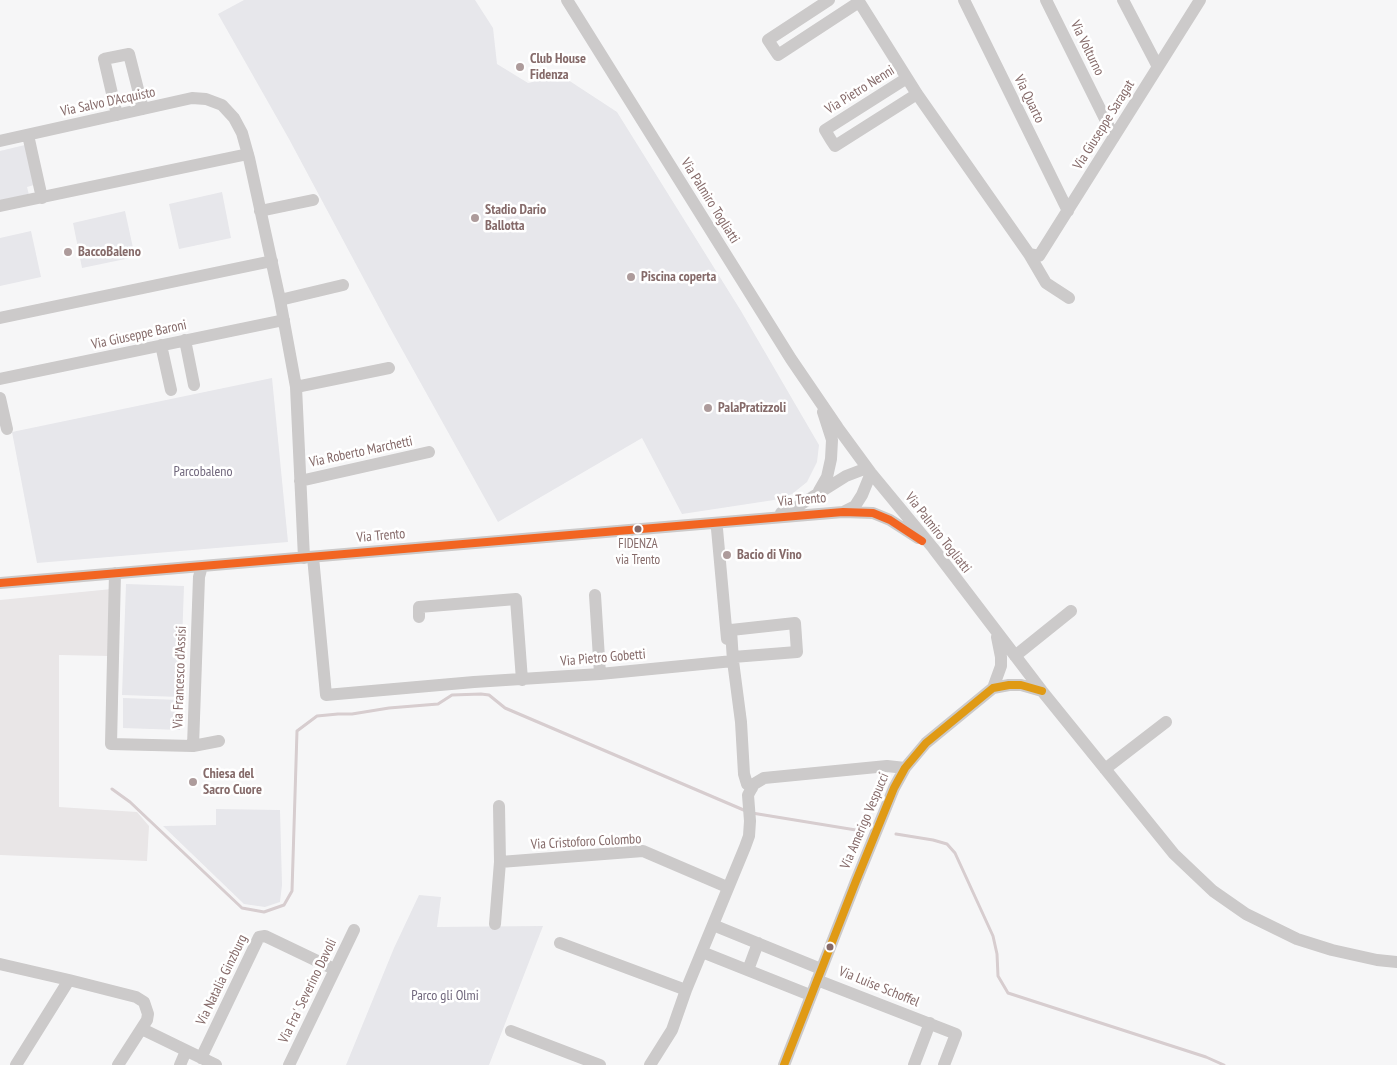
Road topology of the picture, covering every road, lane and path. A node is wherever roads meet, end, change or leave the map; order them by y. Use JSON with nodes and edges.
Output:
{"nodes":[{"id":1,"x":566,"y":0,"type":"edge"},
{"id":2,"x":829,"y":0,"type":"edge"},
{"id":3,"x":964,"y":0,"type":"edge"},
{"id":4,"x":1046,"y":0,"type":"edge"},
{"id":5,"x":1123,"y":0,"type":"edge"},
{"id":6,"x":1200,"y":0,"type":"edge"},
{"id":7,"x":858,"y":1,"type":"edge"},
{"id":8,"x":1158,"y":67,"type":"junction"},
{"id":9,"x":907,"y":78,"type":"junction"},
{"id":10,"x":917,"y":94,"type":"junction"},
{"id":11,"x":222,"y":105,"type":"joint"},
{"id":12,"x":142,"y":109,"type":"junction"},
{"id":13,"x":117,"y":115,"type":"junction"},
{"id":14,"x":28,"y":135,"type":"junction"},
{"id":15,"x":1114,"y":137,"type":"junction"},
{"id":16,"x":0,"y":141,"type":"edge"},
{"id":17,"x":248,"y":154,"type":"junction"},
{"id":18,"x":42,"y":198,"type":"junction"},
{"id":19,"x":313,"y":200,"type":"dead end"},
{"id":20,"x":0,"y":206,"type":"edge"},
{"id":21,"x":1068,"y":211,"type":"junction"},
{"id":22,"x":260,"y":212,"type":"junction"},
{"id":23,"x":1029,"y":254,"type":"junction"},
{"id":24,"x":272,"y":261,"type":"junction"},
{"id":25,"x":343,"y":285,"type":"dead end"},
{"id":26,"x":1069,"y":298,"type":"dead end"},
{"id":27,"x":280,"y":300,"type":"junction"},
{"id":28,"x":0,"y":318,"type":"edge"},
{"id":29,"x":284,"y":320,"type":"junction"},
{"id":30,"x":185,"y":340,"type":"junction"},
{"id":31,"x":161,"y":345,"type":"junction"},
{"id":32,"x":389,"y":368,"type":"dead end"},
{"id":33,"x":0,"y":379,"type":"edge"},
{"id":34,"x":194,"y":385,"type":"dead end"},
{"id":35,"x":296,"y":387,"type":"junction"},
{"id":36,"x":171,"y":390,"type":"dead end"},
{"id":37,"x":817,"y":396,"type":"junction"},
{"id":38,"x":0,"y":398,"type":"edge"},
{"id":39,"x":7,"y":429,"type":"dead end"},
{"id":40,"x":429,"y":452,"type":"dead end"},
{"id":41,"x":869,"y":470,"type":"junction"},
{"id":42,"x":300,"y":481,"type":"junction"},
{"id":43,"x":816,"y":495,"type":"junction"},
{"id":44,"x":843,"y":512,"type":"junction"},
{"id":45,"x":765,"y":519,"type":"junction"},
{"id":46,"x":717,"y":529,"type":"dead end"},
{"id":47,"x":932,"y":548,"type":"junction"},
{"id":48,"x":309,"y":558,"type":"junction"},
{"id":49,"x":202,"y":566,"type":"junction"},
{"id":50,"x":115,"y":573,"type":"junction"},
{"id":51,"x":0,"y":583,"type":"edge"},
{"id":52,"x":595,"y":594,"type":"dead end"},
{"id":53,"x":1070,"y":611,"type":"dead end"},
{"id":54,"x":419,"y":617,"type":"dead end"},
{"id":55,"x":996,"y":632,"type":"junction"},
{"id":56,"x":732,"y":660,"type":"junction"},
{"id":57,"x":1018,"y":661,"type":"junction"},
{"id":58,"x":600,"y":674,"type":"junction"},
{"id":59,"x":998,"y":675,"type":"junction"},
{"id":60,"x":522,"y":680,"type":"junction"},
{"id":61,"x":1009,"y":685,"type":"junction"},
{"id":62,"x":993,"y":688,"type":"junction"},
{"id":63,"x":1042,"y":691,"type":"junction"},
{"id":64,"x":1166,"y":722,"type":"dead end"},
{"id":65,"x":219,"y":740,"type":"dead end"},
{"id":66,"x":193,"y":746,"type":"junction"},
{"id":67,"x":905,"y":768,"type":"junction"},
{"id":68,"x":1105,"y":769,"type":"junction"},
{"id":69,"x":752,"y":788,"type":"junction"},
{"id":70,"x":499,"y":806,"type":"dead end"},
{"id":71,"x":500,"y":862,"type":"junction"},
{"id":72,"x":727,"y":887,"type":"junction"},
{"id":73,"x":495,"y":924,"type":"dead end"},
{"id":74,"x":713,"y":925,"type":"junction"},
{"id":75,"x":354,"y":930,"type":"dead end"},
{"id":76,"x":560,"y":943,"type":"dead end"},
{"id":77,"x":758,"y":943,"type":"junction"},
{"id":78,"x":702,"y":952,"type":"junction"},
{"id":79,"x":1397,"y":962,"type":"edge"},
{"id":80,"x":0,"y":964,"type":"edge"},
{"id":81,"x":334,"y":970,"type":"junction"},
{"id":82,"x":748,"y":970,"type":"junction"},
{"id":83,"x":819,"y":974,"type":"junction"},
{"id":84,"x":69,"y":980,"type":"junction"},
{"id":85,"x":686,"y":990,"type":"junction"},
{"id":86,"x":810,"y":995,"type":"junction"},
{"id":87,"x":930,"y":1023,"type":"junction"},
{"id":88,"x":142,"y":1029,"type":"junction"},
{"id":89,"x":511,"y":1031,"type":"dead end"},
{"id":90,"x":186,"y":1051,"type":"junction"},
{"id":91,"x":201,"y":1058,"type":"junction"},
{"id":92,"x":16,"y":1065,"type":"edge"},
{"id":93,"x":118,"y":1065,"type":"edge"},
{"id":94,"x":180,"y":1065,"type":"edge"},
{"id":95,"x":216,"y":1065,"type":"edge"},
{"id":96,"x":288,"y":1065,"type":"edge"},
{"id":97,"x":600,"y":1065,"type":"edge"},
{"id":98,"x":650,"y":1065,"type":"edge"},
{"id":99,"x":784,"y":1065,"type":"edge"},
{"id":100,"x":914,"y":1065,"type":"edge"},
{"id":101,"x":944,"y":1065,"type":"edge"}],
"edges":[{"from":1,"to":37,"type":"street","name":"Via Palmiro Togliatti"},
{"from":2,"to":7,"type":"street","name":"Via Pietro Nenni"},
{"from":3,"to":21,"type":"street","name":"Via Quarto"},
{"from":4,"to":15,"type":"street","name":"Via Volturno"},
{"from":5,"to":8,"type":"street"},
{"from":6,"to":8,"type":"street","name":"Via Giuseppe Saragat"},
{"from":7,"to":9,"type":"street","name":"Via Pietro Nenni"},
{"from":8,"to":15,"type":"street","name":"Via Giuseppe Saragat"},
{"from":9,"to":10,"type":"street","name":"Via Pietro Nenni"},
{"from":9,"to":10,"type":"street","name":"Via Pietro Nenni"},
{"from":10,"to":23,"type":"street","name":"Via Pietro Nenni"},
{"from":11,"to":12,"type":"street","name":"Via Salvo D'Acquisto"},
{"from":11,"to":17,"type":"street","name":"Via Roberto Marchetti"},
{"from":12,"to":13,"type":"street","name":"Via Salvo D'Acquisto"},
{"from":12,"to":13,"type":"street"},
{"from":13,"to":14,"type":"street","name":"Via Salvo D'Acquisto"},
{"from":14,"to":16,"type":"street","name":"Via Salvo D'Acquisto"},
{"from":14,"to":18,"type":"street"},
{"from":15,"to":21,"type":"street","name":"Via Giuseppe Saragat"},
{"from":17,"to":18,"type":"street"},
{"from":17,"to":22,"type":"street","name":"Via Roberto Marchetti"},
{"from":18,"to":20,"type":"street"},
{"from":19,"to":22,"type":"street"},
{"from":21,"to":23,"type":"street","name":"Via Giuseppe Saragat"},
{"from":22,"to":24,"type":"street","name":"Via Roberto Marchetti"},
{"from":23,"to":26,"type":"street","name":"Via Pietro Nenni"},
{"from":24,"to":27,"type":"street","name":"Via Roberto Marchetti"},
{"from":24,"to":28,"type":"street"},
{"from":25,"to":27,"type":"street"},
{"from":27,"to":29,"type":"street","name":"Via Roberto Marchetti"},
{"from":29,"to":30,"type":"street","name":"Via Giuseppe Baroni"},
{"from":29,"to":35,"type":"street","name":"Via Roberto Marchetti"},
{"from":30,"to":31,"type":"street","name":"Via Giuseppe Baroni"},
{"from":30,"to":34,"type":"street"},
{"from":31,"to":33,"type":"street","name":"Via Giuseppe Baroni"},
{"from":31,"to":36,"type":"street"},
{"from":32,"to":35,"type":"street"},
{"from":35,"to":42,"type":"street","name":"Via Roberto Marchetti"},
{"from":37,"to":41,"type":"street","name":"Via Palmiro Togliatti"},
{"from":37,"to":43,"type":"street","name":"Via Trento"},
{"from":38,"to":39,"type":"street"},
{"from":40,"to":42,"type":"street","name":"Via Roberto Marchetti"},
{"from":41,"to":43,"type":"street","name":"Via Trento"},
{"from":41,"to":44,"type":"street","name":"Via Trento"},
{"from":41,"to":47,"type":"street","name":"Via Palmiro Togliatti"},
{"from":42,"to":48,"type":"street","name":"Via Roberto Marchetti"},
{"from":43,"to":45,"type":"street","name":"Via Trento"},
{"from":44,"to":45,"type":"street","name":"Via Trento"},
{"from":44,"to":47,"type":"street","name":"Via Trento"},
{"from":45,"to":48,"type":"street","name":"Via Trento"},
{"from":46,"to":56,"type":"street"},
{"from":47,"to":55,"type":"street","name":"Via Palmiro Togliatti"},
{"from":48,"to":49,"type":"street","name":"Via Trento"},
{"from":48,"to":60,"type":"street","name":"Via Pietro Gobetti"},
{"from":49,"to":50,"type":"street","name":"Via Trento"},
{"from":49,"to":66,"type":"street","name":"Via Francesco d'Assisi"},
{"from":50,"to":51,"type":"street","name":"Via Trento"},
{"from":50,"to":66,"type":"street","name":"Via Francesco d'Assisi"},
{"from":52,"to":58,"type":"street"},
{"from":53,"to":57,"type":"street"},
{"from":54,"to":60,"type":"street"},
{"from":55,"to":57,"type":"street","name":"Via Palmiro Togliatti"},
{"from":55,"to":59,"type":"street","name":"Via Amerigo Vespucci"},
{"from":56,"to":56,"type":"street","name":"Via Pietro Gobetti"},
{"from":56,"to":58,"type":"street","name":"Via Pietro Gobetti"},
{"from":56,"to":69,"type":"street"},
{"from":57,"to":59,"type":"street"},
{"from":57,"to":61,"type":"street"},
{"from":57,"to":63,"type":"street","name":"Via Palmiro Togliatti"},
{"from":58,"to":60,"type":"street","name":"Via Pietro Gobetti"},
{"from":59,"to":62,"type":"street","name":"Via Amerigo Vespucci"},
{"from":61,"to":62,"type":"street","name":"Via Amerigo Vespucci"},
{"from":61,"to":63,"type":"street","name":"Via Amerigo Vespucci"},
{"from":62,"to":67,"type":"street","name":"Via Amerigo Vespucci"},
{"from":63,"to":68,"type":"street","name":"Via Palmiro Togliatti"},
{"from":64,"to":68,"type":"street"},
{"from":65,"to":66,"type":"street"},
{"from":67,"to":69,"type":"street"},
{"from":67,"to":83,"type":"street","name":"Via Amerigo Vespucci"},
{"from":68,"to":79,"type":"street","name":"Via Palmiro Togliatti"},
{"from":69,"to":72,"type":"street"},
{"from":70,"to":71,"type":"street"},
{"from":71,"to":72,"type":"street","name":"Via Cristoforo Colombo"},
{"from":71,"to":73,"type":"street"},
{"from":72,"to":74,"type":"street"},
{"from":74,"to":77,"type":"street"},
{"from":74,"to":78,"type":"street"},
{"from":75,"to":81,"type":"street","name":"Via Fra' Severino Davoli"},
{"from":76,"to":85,"type":"street"},
{"from":77,"to":82,"type":"street"},
{"from":77,"to":83,"type":"street"},
{"from":78,"to":82,"type":"street"},
{"from":78,"to":85,"type":"street"},
{"from":80,"to":84,"type":"street"},
{"from":81,"to":91,"type":"street","name":"Via Natalia Ginzburg"},
{"from":81,"to":96,"type":"street","name":"Via Fra' Severino Davoli"},
{"from":82,"to":86,"type":"street"},
{"from":83,"to":86,"type":"street","name":"Via Amerigo Vespucci"},
{"from":83,"to":87,"type":"street","name":"Via Luise Schoffel"},
{"from":84,"to":88,"type":"street"},
{"from":84,"to":92,"type":"street"},
{"from":85,"to":98,"type":"street"},
{"from":86,"to":99,"type":"street","name":"Via Amerigo Vespucci"},
{"from":87,"to":100,"type":"street","name":"Via Luise Schoffel"},
{"from":87,"to":101,"type":"street","name":"Via Luise Schoffel"},
{"from":88,"to":90,"type":"street"},
{"from":88,"to":93,"type":"street"},
{"from":89,"to":97,"type":"street"},
{"from":90,"to":91,"type":"street"},
{"from":90,"to":94,"type":"street"},
{"from":91,"to":95,"type":"street"}]}
